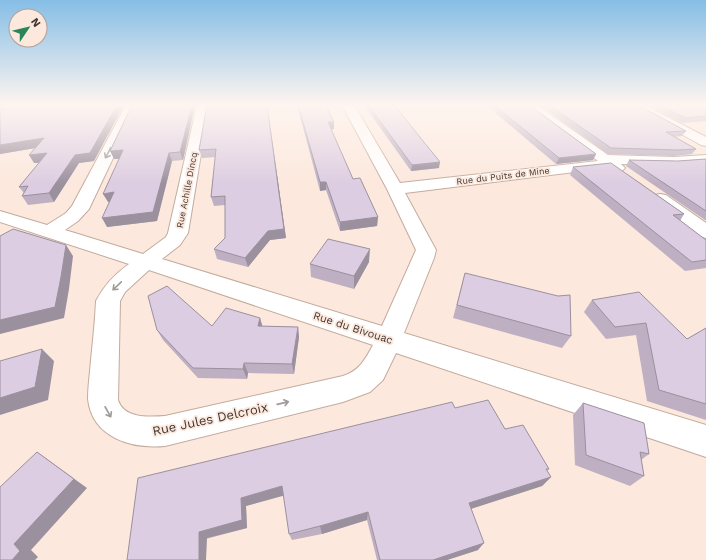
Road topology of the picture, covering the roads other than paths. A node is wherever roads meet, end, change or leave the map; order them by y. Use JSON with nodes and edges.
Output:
{"nodes":[{"id":1,"x":119,"y":131,"type":"edge"},
{"id":2,"x":198,"y":131,"type":"edge"},
{"id":3,"x":363,"y":131,"type":"edge"},
{"id":4,"x":565,"y":131,"type":"edge"},
{"id":5,"x":685,"y":131,"type":"edge"},
{"id":6,"x":706,"y":142,"type":"edge"},
{"id":7,"x":706,"y":159,"type":"edge"},
{"id":8,"x":607,"y":161,"type":"junction"},
{"id":9,"x":630,"y":177,"type":"edge"},
{"id":10,"x":395,"y":189,"type":"junction"},
{"id":11,"x":649,"y":191,"type":"edge"},
{"id":12,"x":0,"y":216,"type":"edge"},
{"id":13,"x":50,"y":231,"type":"junction"},
{"id":14,"x":706,"y":232,"type":"edge"},
{"id":15,"x":147,"y":262,"type":"junction"},
{"id":16,"x":389,"y":339,"type":"junction"},
{"id":17,"x":706,"y":441,"type":"edge"}],
"edges":[{"from":1,"to":13,"type":"street","one_way":true},
{"from":2,"to":15,"type":"street","name":"Rue Achille Dincq"},
{"from":3,"to":10,"type":"street","name":"Rue Jules Delcroix"},
{"from":4,"to":8,"type":"street"},
{"from":5,"to":6,"type":"street"},
{"from":7,"to":8,"type":"street","name":"Rue du Puits de Mine"},
{"from":8,"to":9,"type":"street"},
{"from":8,"to":10,"type":"street","name":"Rue du Puits de Mine"},
{"from":10,"to":16,"type":"street","name":"Rue Jules Delcroix"},
{"from":11,"to":14,"type":"street"},
{"from":12,"to":13,"type":"street","name":"Rue du Bivouac"},
{"from":13,"to":15,"type":"street","name":"Rue du Bivouac"},
{"from":15,"to":16,"type":"street","name":"Rue du Bivouac"},
{"from":15,"to":16,"type":"street","name":"Rue Jules Delcroix","one_way":true},
{"from":16,"to":17,"type":"street","name":"Rue du Bivouac"}]}
